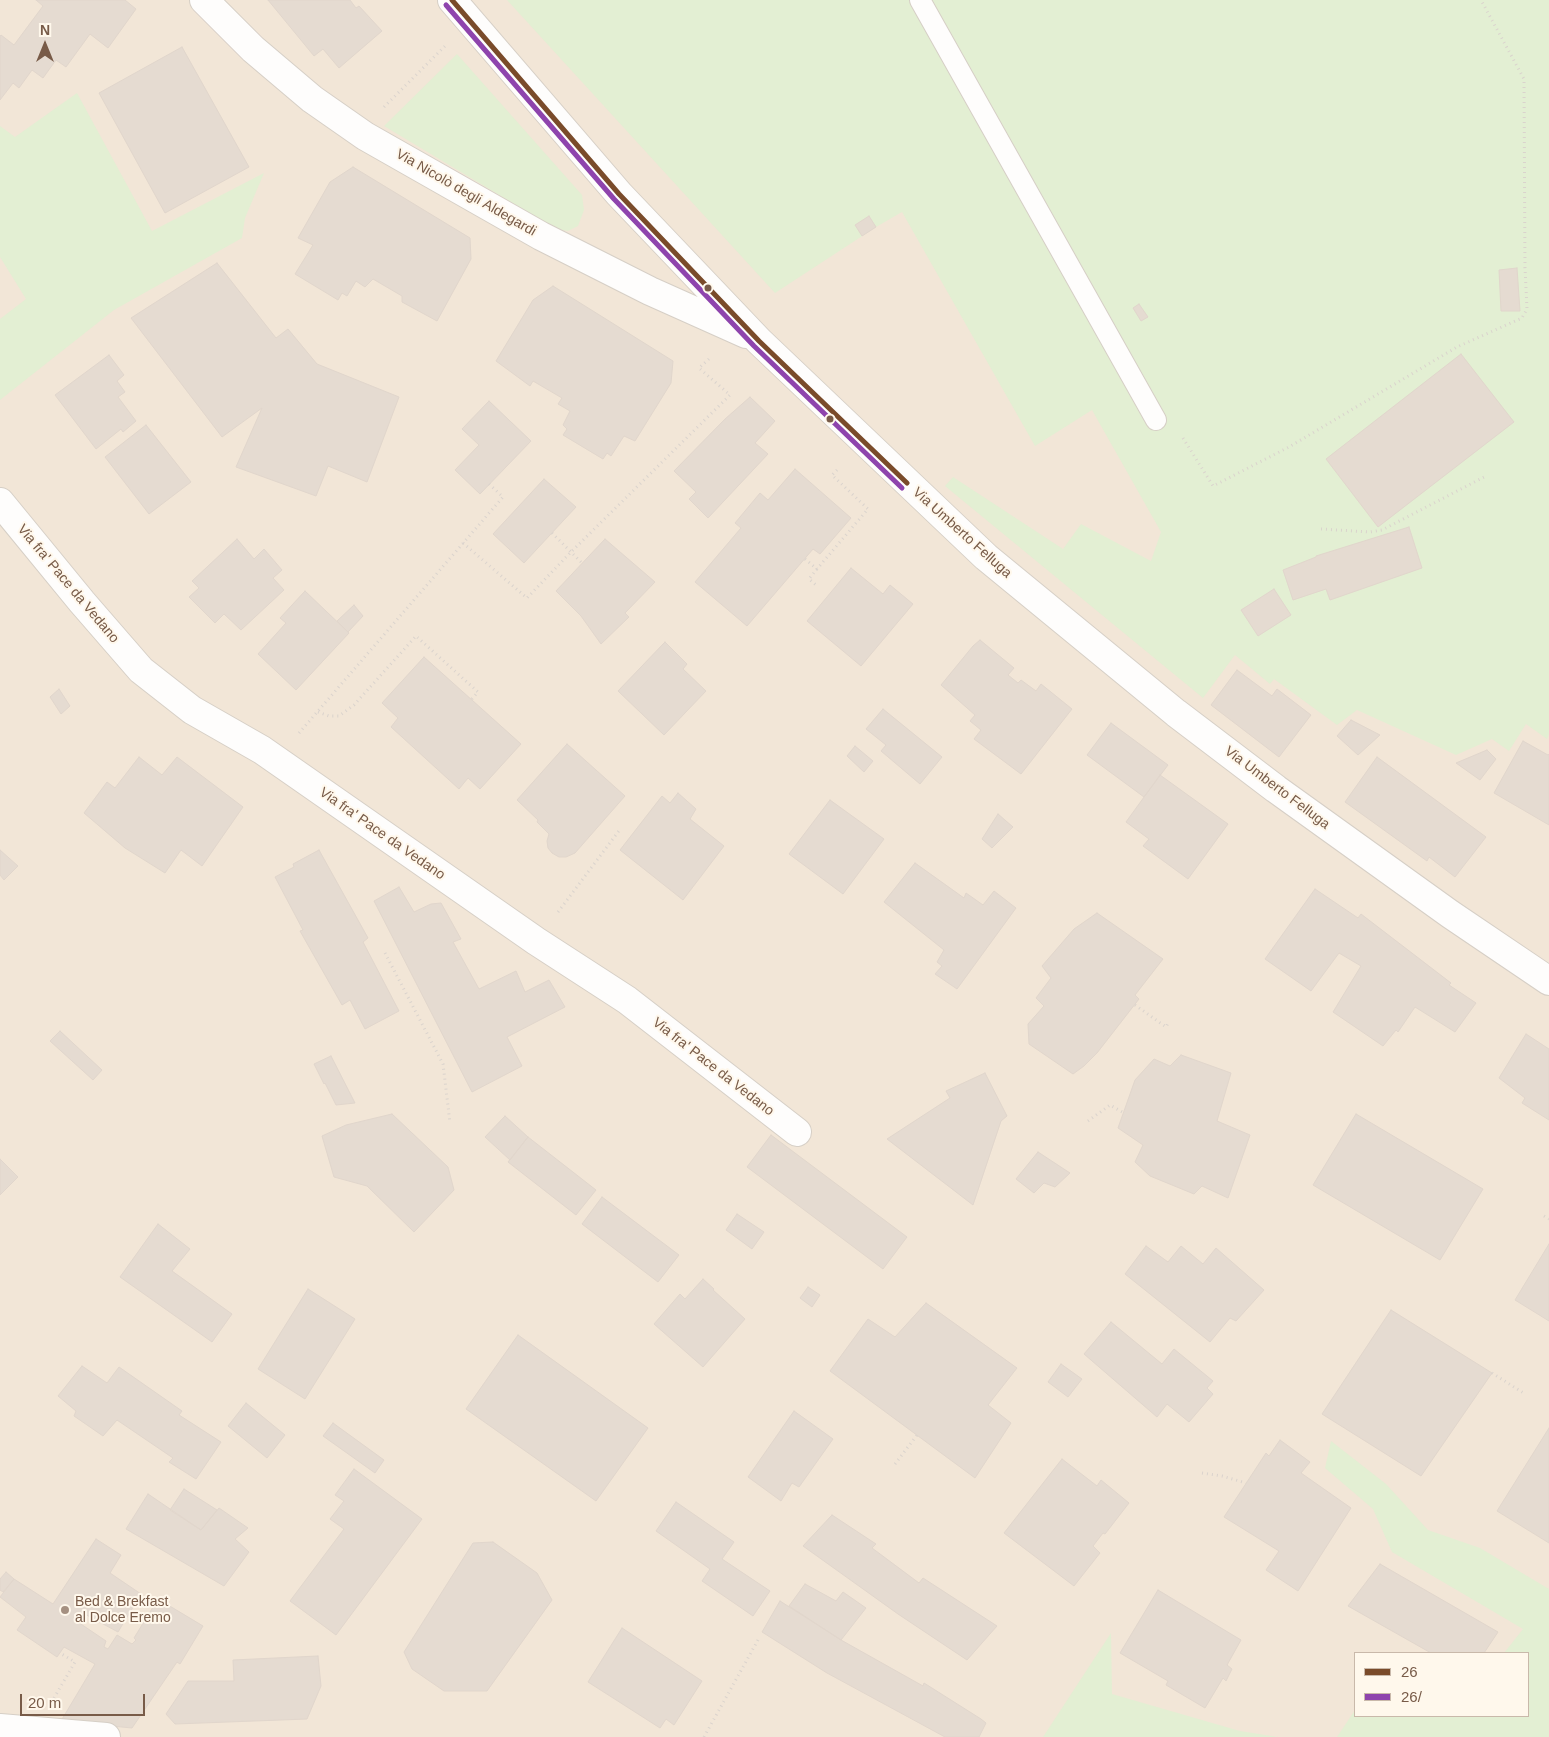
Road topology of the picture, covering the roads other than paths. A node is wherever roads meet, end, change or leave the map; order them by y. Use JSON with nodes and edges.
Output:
{"nodes":[{"id":1,"x":204,"y":0,"type":"edge"},
{"id":2,"x":452,"y":0,"type":"edge"},
{"id":3,"x":920,"y":0,"type":"edge"},
{"id":4,"x":759,"y":340,"type":"junction"},
{"id":5,"x":1156,"y":420,"type":"road end"},
{"id":6,"x":0,"y":502,"type":"edge"},
{"id":7,"x":1549,"y":982,"type":"edge"},
{"id":8,"x":797,"y":1132,"type":"dead end"},
{"id":9,"x":0,"y":1728,"type":"edge"},
{"id":10,"x":106,"y":1737,"type":"edge"}],
"edges":[{"from":1,"to":4,"type":"street","name":"Via Nicolò degli Aldegardi"},
{"from":2,"to":4,"type":"street","name":"Via Umberto Felluga"},
{"from":3,"to":5,"type":"lane"},
{"from":4,"to":7,"type":"street","name":"Via Umberto Felluga"},
{"from":6,"to":8,"type":"street","name":"Via fra' Pace da Vedano"},
{"from":9,"to":10,"type":"street"}]}
